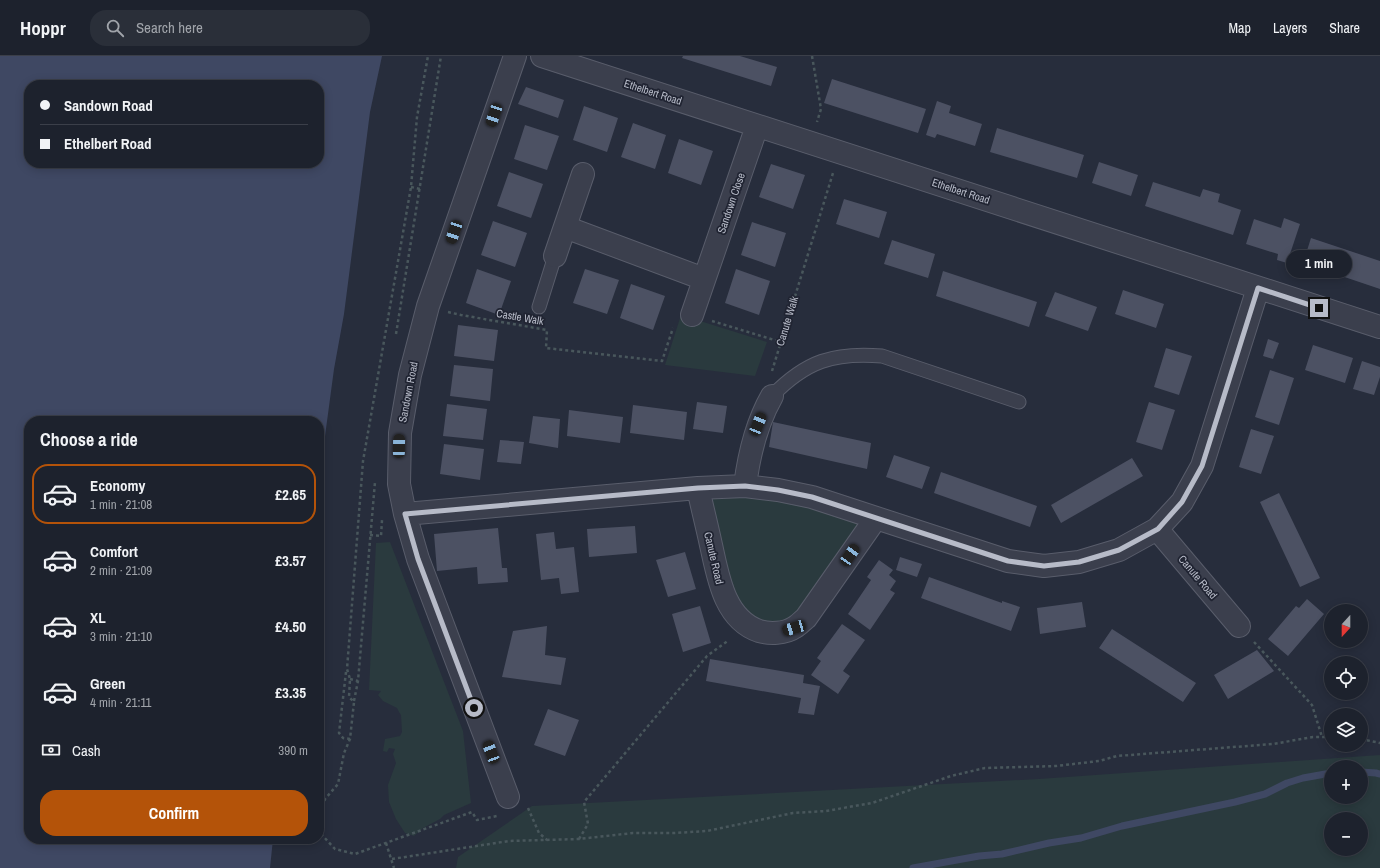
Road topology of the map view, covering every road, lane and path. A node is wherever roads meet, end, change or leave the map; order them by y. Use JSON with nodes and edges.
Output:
{"nodes":[{"id":1,"x":428,"y":56,"type":"edge"},
{"id":2,"x":515,"y":56,"type":"edge"},
{"id":3,"x":542,"y":56,"type":"edge"},
{"id":4,"x":812,"y":56,"type":"edge"},
{"id":5,"x":757,"y":126,"type":"junction"},
{"id":6,"x":812,"y":143,"type":"junction"},
{"id":7,"x":840,"y":152,"type":"junction"},
{"id":8,"x":583,"y":174,"type":"dead end"},
{"id":9,"x":411,"y":187,"type":"junction"},
{"id":10,"x":420,"y":189,"type":"dead end"},
{"id":11,"x":565,"y":227,"type":"junction"},
{"id":12,"x":555,"y":256,"type":"joint"},
{"id":13,"x":704,"y":279,"type":"junction"},
{"id":14,"x":1258,"y":288,"type":"junction"},
{"id":15,"x":428,"y":306,"type":"junction"},
{"id":16,"x":539,"y":307,"type":"dead end"},
{"id":17,"x":692,"y":314,"type":"dead end"},
{"id":18,"x":1380,"y":327,"type":"edge"},
{"id":19,"x":662,"y":361,"type":"dead end"},
{"id":20,"x":772,"y":396,"type":"junction"},
{"id":21,"x":1019,"y":402,"type":"dead end"},
{"id":22,"x":745,"y":486,"type":"junction"},
{"id":23,"x":698,"y":488,"type":"junction"},
{"id":24,"x":405,"y":514,"type":"junction"},
{"id":25,"x":876,"y":518,"type":"junction"},
{"id":26,"x":382,"y":528,"type":"dead end"},
{"id":27,"x":1158,"y":529,"type":"junction"},
{"id":28,"x":370,"y":535,"type":"dead end"},
{"id":29,"x":745,"y":624,"type":"junction"},
{"id":30,"x":1239,"y":626,"type":"joint"},
{"id":31,"x":347,"y":669,"type":"junction"},
{"id":32,"x":350,"y":680,"type":"junction"},
{"id":33,"x":358,"y":681,"type":"dead end"},
{"id":34,"x":1322,"y":737,"type":"joint"},
{"id":35,"x":350,"y":739,"type":"junction"},
{"id":36,"x":1368,"y":740,"type":"edge"},
{"id":37,"x":1380,"y":743,"type":"edge"},
{"id":38,"x":324,"y":802,"type":"edge"},
{"id":39,"x":515,"y":803,"type":"junction"},
{"id":40,"x":324,"y":837,"type":"edge"},
{"id":41,"x":579,"y":839,"type":"junction"},
{"id":42,"x":548,"y":840,"type":"junction"},
{"id":43,"x":386,"y":843,"type":"junction"},
{"id":44,"x":392,"y":859,"type":"junction"},
{"id":45,"x":394,"y":868,"type":"edge"}],
"edges":[{"from":1,"to":9,"type":"path"},
{"from":2,"to":15,"type":"street","name":"Sandown Road"},
{"from":3,"to":5,"type":"street","name":"Ethelbert Road"},
{"from":4,"to":6,"type":"path"},
{"from":5,"to":6,"type":"street","name":"Ethelbert Road"},
{"from":5,"to":13,"type":"street","name":"Sandown Close"},
{"from":6,"to":7,"type":"street","name":"Ethelbert Road"},
{"from":7,"to":14,"type":"street","name":"Ethelbert Road"},
{"from":7,"to":20,"type":"path","name":"Canute Walk"},
{"from":8,"to":11,"type":"street"},
{"from":9,"to":10,"type":"path"},
{"from":9,"to":31,"type":"path"},
{"from":11,"to":12,"type":"street"},
{"from":11,"to":13,"type":"street"},
{"from":12,"to":16,"type":"lane"},
{"from":13,"to":17,"type":"street","name":"Sandown Close"},
{"from":14,"to":18,"type":"street","name":"Ethelbert Road"},
{"from":14,"to":27,"type":"street"},
{"from":15,"to":19,"type":"path","name":"Castle Walk"},
{"from":15,"to":24,"type":"street","name":"Sandown Road"},
{"from":20,"to":21,"type":"lane"},
{"from":20,"to":22,"type":"street"},
{"from":22,"to":23,"type":"street"},
{"from":22,"to":25,"type":"street"},
{"from":23,"to":24,"type":"street"},
{"from":23,"to":29,"type":"street","name":"Canute Road"},
{"from":24,"to":39,"type":"street","name":"Sandown Road"},
{"from":25,"to":27,"type":"street"},
{"from":25,"to":29,"type":"street","name":"Canute Road"},
{"from":26,"to":28,"type":"path"},
{"from":27,"to":30,"type":"street","name":"Canute Road"},
{"from":29,"to":41,"type":"path"},
{"from":30,"to":34,"type":"path"},
{"from":31,"to":32,"type":"path"},
{"from":31,"to":35,"type":"path"},
{"from":32,"to":33,"type":"path"},
{"from":32,"to":35,"type":"path"},
{"from":34,"to":41,"type":"path"},
{"from":35,"to":38,"type":"path"},
{"from":36,"to":37,"type":"path"},
{"from":39,"to":42,"type":"path"},
{"from":39,"to":43,"type":"path"},
{"from":40,"to":43,"type":"path"},
{"from":41,"to":42,"type":"path"},
{"from":42,"to":44,"type":"path"},
{"from":43,"to":44,"type":"path"},
{"from":44,"to":45,"type":"path"}]}
